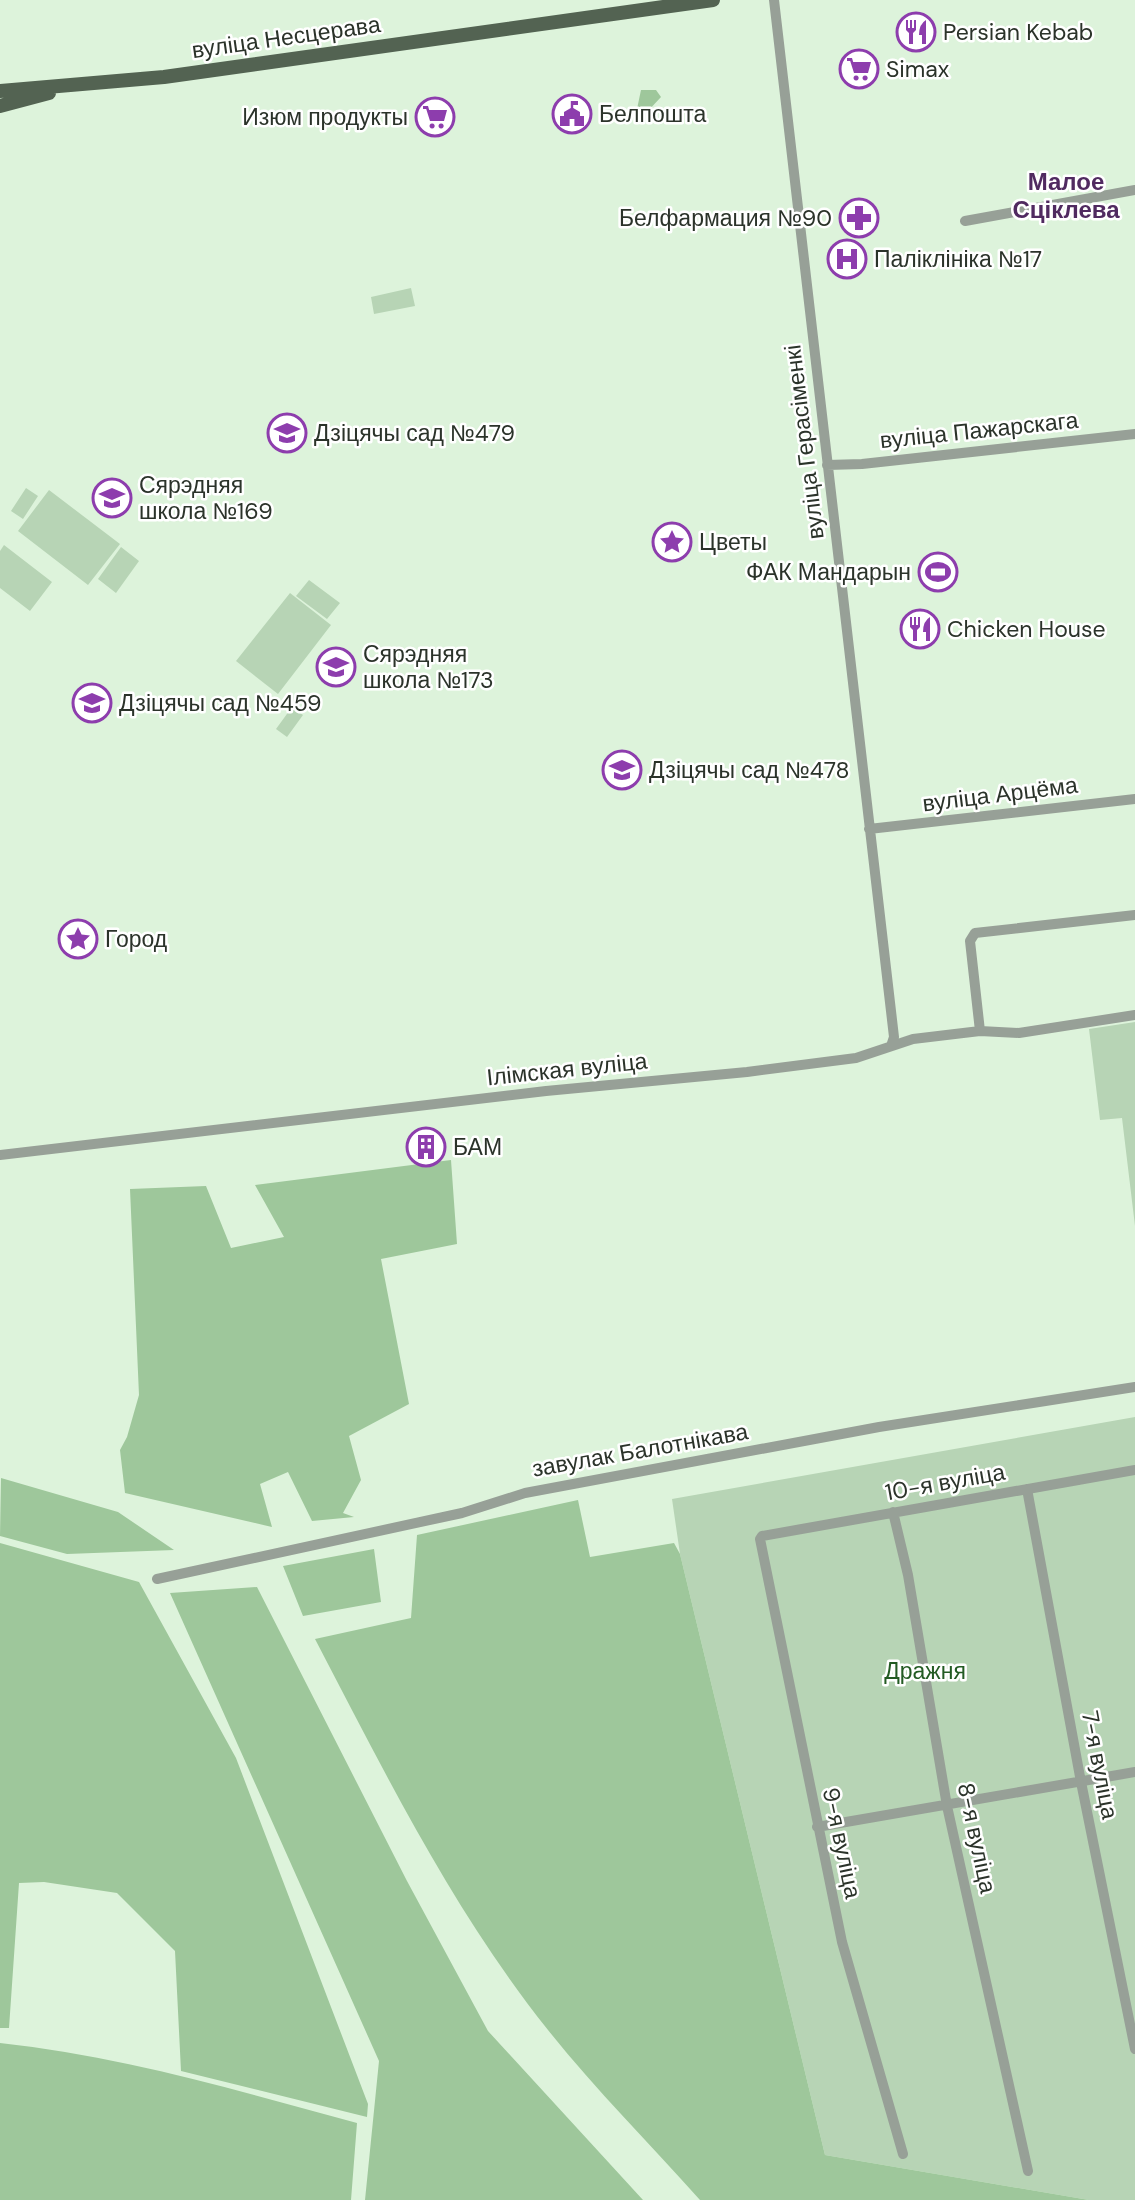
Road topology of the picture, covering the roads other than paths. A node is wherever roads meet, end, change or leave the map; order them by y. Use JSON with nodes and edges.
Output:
{"nodes":[{"id":1,"x":713,"y":0,"type":"edge"},
{"id":2,"x":774,"y":0,"type":"edge"},
{"id":3,"x":74,"y":87,"type":"junction"},
{"id":4,"x":0,"y":91,"type":"edge"},
{"id":5,"x":0,"y":106,"type":"edge"},
{"id":6,"x":1135,"y":190,"type":"edge"},
{"id":7,"x":965,"y":221,"type":"dead end"},
{"id":8,"x":1135,"y":434,"type":"edge"},
{"id":9,"x":827,"y":465,"type":"junction"},
{"id":10,"x":1135,"y":799,"type":"edge"},
{"id":11,"x":869,"y":829,"type":"junction"},
{"id":12,"x":1135,"y":915,"type":"edge"},
{"id":13,"x":1135,"y":1015,"type":"edge"},
{"id":14,"x":980,"y":1031,"type":"junction"},
{"id":15,"x":891,"y":1046,"type":"junction"},
{"id":16,"x":0,"y":1155,"type":"edge"},
{"id":17,"x":1135,"y":1387,"type":"edge"},
{"id":18,"x":1135,"y":1470,"type":"edge"},
{"id":19,"x":1027,"y":1489,"type":"junction"},
{"id":20,"x":893,"y":1512,"type":"junction"},
{"id":21,"x":762,"y":1536,"type":"joint"},
{"id":22,"x":158,"y":1579,"type":"dead end"},
{"id":23,"x":1135,"y":1772,"type":"edge"},
{"id":24,"x":1081,"y":1782,"type":"junction"},
{"id":25,"x":947,"y":1806,"type":"junction"},
{"id":26,"x":817,"y":1827,"type":"junction"},
{"id":27,"x":1135,"y":2049,"type":"edge"},
{"id":28,"x":903,"y":2154,"type":"dead end"},
{"id":29,"x":1028,"y":2171,"type":"dead end"}],
"edges":[{"from":1,"to":3,"type":"main road","name":"вуліца Несцерава"},
{"from":2,"to":9,"type":"street","name":"вуліца Герасіменкі"},
{"from":3,"to":4,"type":"main road"},
{"from":3,"to":5,"type":"main road"},
{"from":6,"to":7,"type":"street"},
{"from":8,"to":9,"type":"street","name":"вуліца Пажарскага"},
{"from":9,"to":11,"type":"street","name":"вуліца Герасіменкі"},
{"from":10,"to":11,"type":"street","name":"вуліца Арцёма"},
{"from":11,"to":15,"type":"street","name":"вуліца Герасіменкі"},
{"from":12,"to":14,"type":"street"},
{"from":13,"to":14,"type":"street","name":"Ілімская вуліца"},
{"from":14,"to":15,"type":"street","name":"Ілімская вуліца"},
{"from":15,"to":16,"type":"street","name":"Ілімская вуліца"},
{"from":17,"to":22,"type":"street","name":"завулак Балотнікава"},
{"from":18,"to":19,"type":"street","name":"10-я вуліца"},
{"from":19,"to":20,"type":"street","name":"10-я вуліца"},
{"from":19,"to":24,"type":"street","name":"7-я вуліца"},
{"from":20,"to":21,"type":"street","name":"10-я вуліца"},
{"from":20,"to":25,"type":"street","name":"8-я вуліца"},
{"from":21,"to":26,"type":"street","name":"9-я вуліца"},
{"from":23,"to":24,"type":"street"},
{"from":24,"to":25,"type":"street"},
{"from":24,"to":27,"type":"street","name":"7-я вуліца"},
{"from":25,"to":26,"type":"street"},
{"from":25,"to":29,"type":"street","name":"8-я вуліца"},
{"from":26,"to":28,"type":"street","name":"9-я вуліца"}]}
